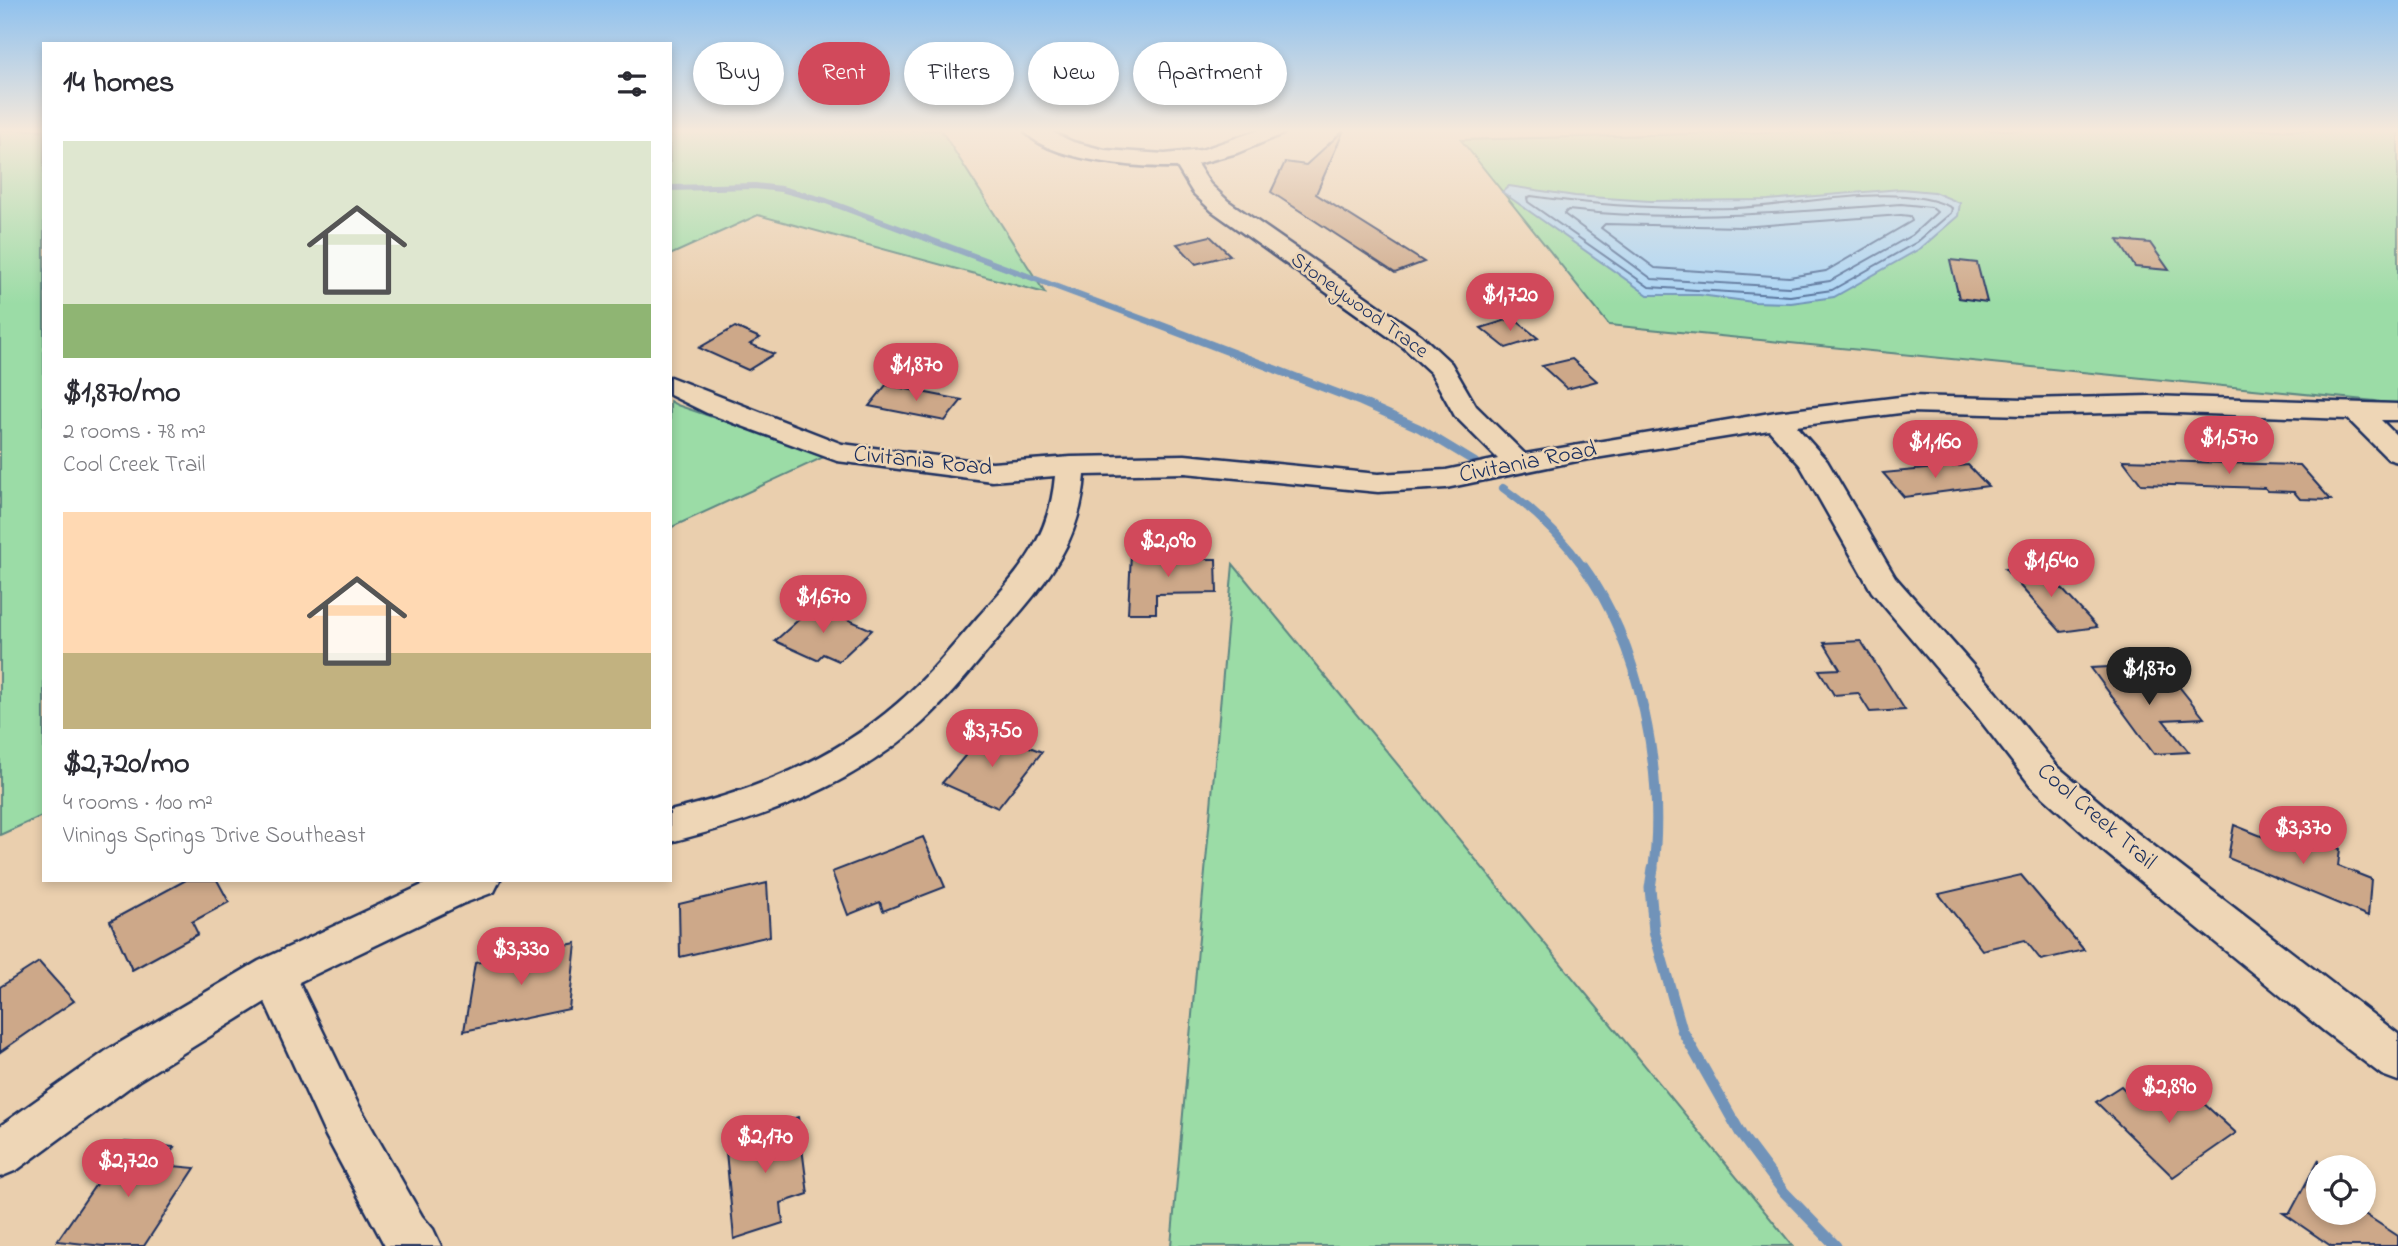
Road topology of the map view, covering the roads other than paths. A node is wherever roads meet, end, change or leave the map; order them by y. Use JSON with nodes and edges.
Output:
{"nodes":[{"id":1,"x":1202,"y":188,"type":"edge"},
{"id":2,"x":672,"y":386,"type":"edge"},
{"id":3,"x":2355,"y":410,"type":"junction"},
{"id":4,"x":2398,"y":412,"type":"edge"},
{"id":5,"x":1776,"y":420,"type":"junction"},
{"id":6,"x":2398,"y":453,"type":"edge"},
{"id":7,"x":1071,"y":466,"type":"junction"},
{"id":8,"x":1520,"y":466,"type":"junction"},
{"id":9,"x":672,"y":826,"type":"edge"},
{"id":10,"x":475,"y":882,"type":"edge"},
{"id":11,"x":274,"y":974,"type":"junction"},
{"id":12,"x":2398,"y":1060,"type":"edge"},
{"id":13,"x":0,"y":1154,"type":"edge"},
{"id":14,"x":416,"y":1246,"type":"edge"}],
"edges":[{"from":1,"to":8,"type":"street","name":"Stoneywood Trace"},
{"from":2,"to":7,"type":"street","name":"Civitania Road"},
{"from":3,"to":4,"type":"street","name":"Civitania Road"},
{"from":3,"to":5,"type":"street","name":"Civitania Road"},
{"from":3,"to":6,"type":"street"},
{"from":5,"to":8,"type":"street","name":"Civitania Road"},
{"from":5,"to":12,"type":"street","name":"Cool Creek Trail"},
{"from":7,"to":8,"type":"street","name":"Civitania Road"},
{"from":7,"to":9,"type":"street"},
{"from":10,"to":11,"type":"street"},
{"from":11,"to":13,"type":"street"},
{"from":11,"to":14,"type":"street"}]}
